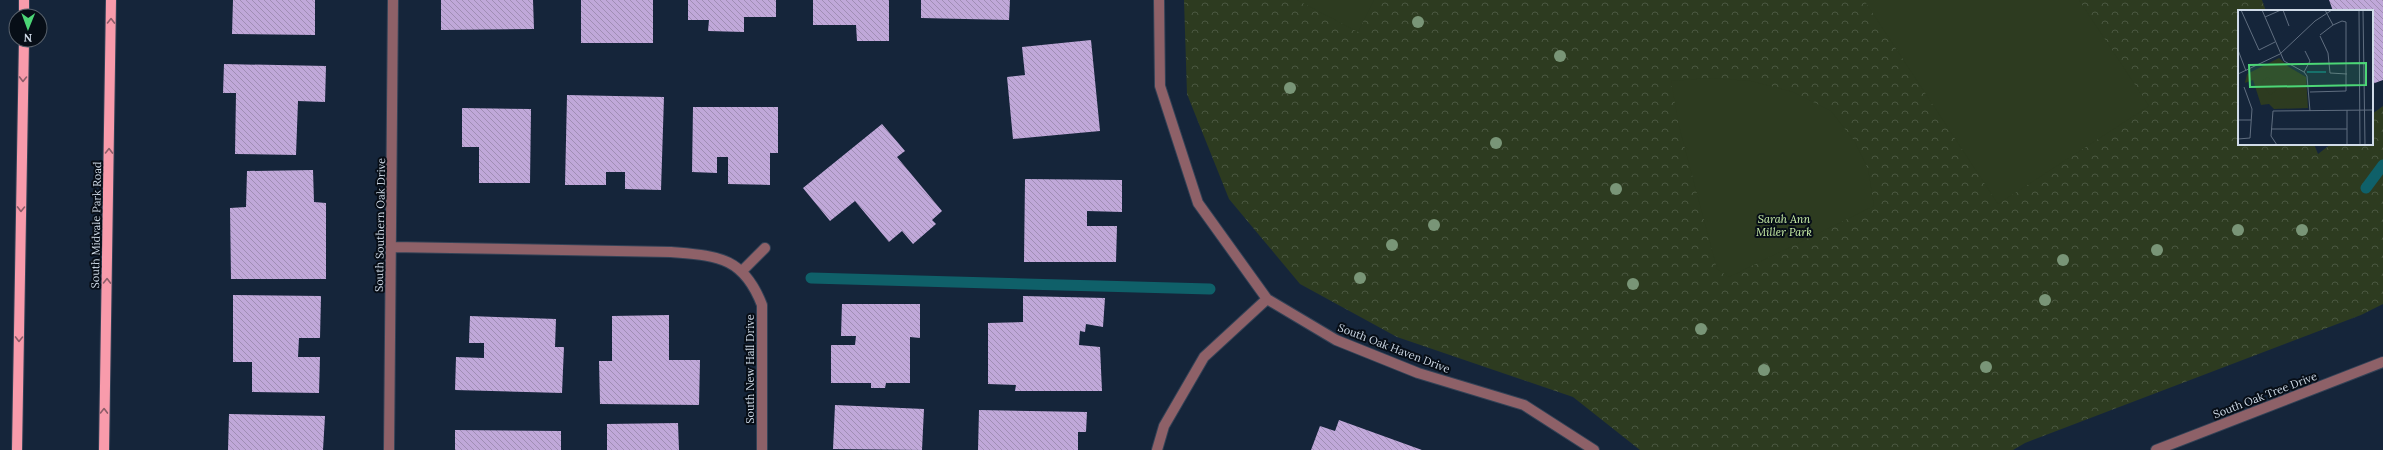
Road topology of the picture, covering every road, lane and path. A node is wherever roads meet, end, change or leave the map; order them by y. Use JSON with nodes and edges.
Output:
{"nodes":[{"id":1,"x":111,"y":0,"type":"edge"},
{"id":2,"x":393,"y":0,"type":"edge"},
{"id":3,"x":1158,"y":0,"type":"edge"},
{"id":4,"x":24,"y":48,"type":"edge"},
{"id":5,"x":392,"y":247,"type":"junction"},
{"id":6,"x":765,"y":248,"type":"dead end"},
{"id":7,"x":742,"y":271,"type":"junction"},
{"id":8,"x":1267,"y":299,"type":"junction"},
{"id":9,"x":2383,"y":362,"type":"edge"},
{"id":10,"x":17,"y":450,"type":"edge"},
{"id":11,"x":104,"y":450,"type":"edge"},
{"id":12,"x":389,"y":450,"type":"edge"},
{"id":13,"x":762,"y":450,"type":"edge"},
{"id":14,"x":1157,"y":450,"type":"edge"},
{"id":15,"x":1594,"y":450,"type":"edge"},
{"id":16,"x":2156,"y":450,"type":"edge"}],
"edges":[{"from":11,"to":1,"type":"main road","name":"South Midvale Park Road","one_way":true},
{"from":2,"to":5,"type":"street","name":"South Southern Oak Drive"},
{"from":3,"to":8,"type":"street","name":"South Oak Haven Drive"},
{"from":4,"to":10,"type":"main road","one_way":true},
{"from":5,"to":7,"type":"street","name":"South New Hall Drive"},
{"from":5,"to":12,"type":"street","name":"South Southern Oak Drive"},
{"from":6,"to":7,"type":"street"},
{"from":7,"to":13,"type":"street","name":"South New Hall Drive"},
{"from":8,"to":14,"type":"street"},
{"from":8,"to":15,"type":"street","name":"South Oak Haven Drive"},
{"from":9,"to":16,"type":"street","name":"South Oak Tree Drive"}]}
